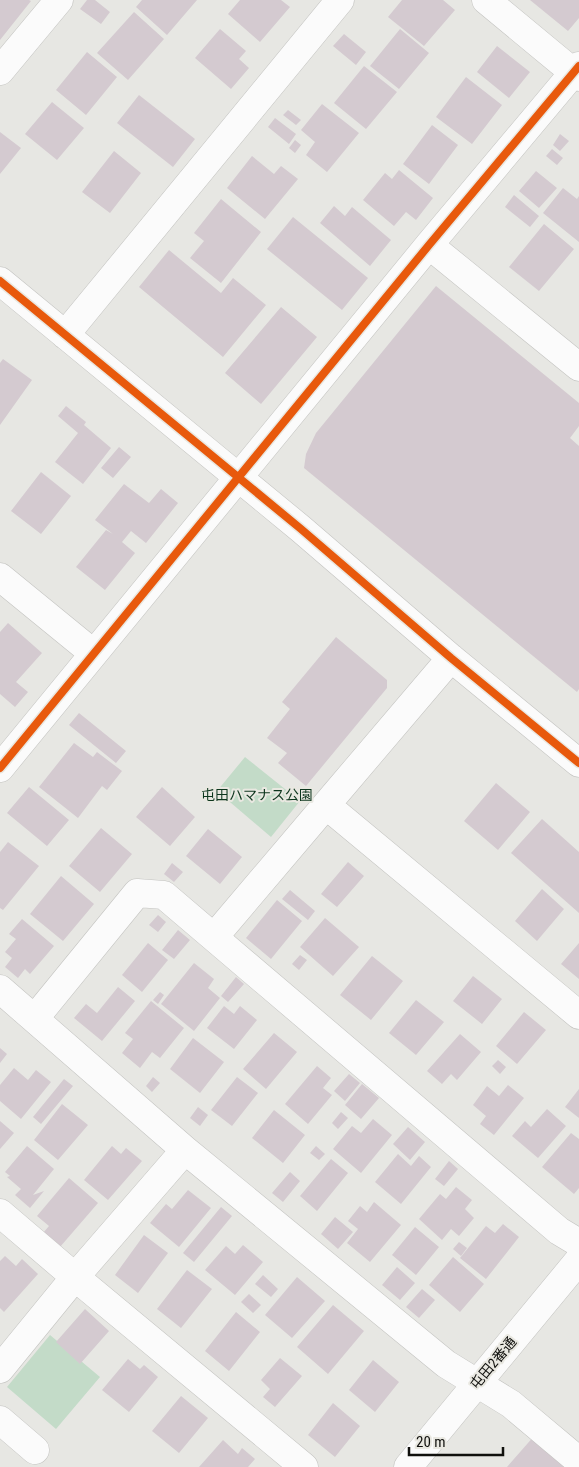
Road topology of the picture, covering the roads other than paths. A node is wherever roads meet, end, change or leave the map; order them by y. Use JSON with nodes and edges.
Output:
{"nodes":[{"id":1,"x":59,"y":0,"type":"edge"},
{"id":2,"x":340,"y":0,"type":"edge"},
{"id":3,"x":486,"y":0,"type":"edge"},
{"id":4,"x":0,"y":71,"type":"edge"},
{"id":5,"x":577,"y":72,"type":"edge"},
{"id":6,"x":429,"y":245,"type":"junction"},
{"id":7,"x":0,"y":281,"type":"edge"},
{"id":8,"x":65,"y":335,"type":"junction"},
{"id":9,"x":579,"y":367,"type":"edge"},
{"id":10,"x":239,"y":477,"type":"junction"},
{"id":11,"x":0,"y":577,"type":"edge"},
{"id":12,"x":93,"y":654,"type":"junction"},
{"id":13,"x":451,"y":658,"type":"junction"},
{"id":14,"x":579,"y":763,"type":"edge"},
{"id":15,"x":0,"y":768,"type":"edge"},
{"id":16,"x":326,"y":805,"type":"junction"},
{"id":17,"x":214,"y":937,"type":"junction"},
{"id":18,"x":0,"y":989,"type":"edge"},
{"id":19,"x":579,"y":1015,"type":"edge"},
{"id":20,"x":35,"y":1018,"type":"junction"},
{"id":21,"x":185,"y":1150,"type":"junction"},
{"id":22,"x":0,"y":1213,"type":"edge"},
{"id":23,"x":579,"y":1243,"type":"edge"},
{"id":24,"x":579,"y":1260,"type":"edge"},
{"id":25,"x":75,"y":1278,"type":"junction"},
{"id":26,"x":0,"y":1369,"type":"edge"},
{"id":27,"x":476,"y":1384,"type":"junction"},
{"id":28,"x":0,"y":1420,"type":"edge"},
{"id":29,"x":35,"y":1450,"type":"dead end"},
{"id":30,"x":579,"y":1461,"type":"edge"},
{"id":31,"x":304,"y":1467,"type":"edge"},
{"id":32,"x":408,"y":1467,"type":"edge"}],
"edges":[{"from":1,"to":4,"type":"street"},
{"from":2,"to":8,"type":"street"},
{"from":3,"to":5,"type":"street"},
{"from":5,"to":6,"type":"street"},
{"from":6,"to":9,"type":"street"},
{"from":6,"to":10,"type":"street"},
{"from":7,"to":8,"type":"street"},
{"from":8,"to":10,"type":"street"},
{"from":10,"to":12,"type":"street"},
{"from":10,"to":13,"type":"street"},
{"from":11,"to":12,"type":"street"},
{"from":12,"to":15,"type":"street"},
{"from":13,"to":14,"type":"street"},
{"from":13,"to":16,"type":"street"},
{"from":16,"to":17,"type":"street"},
{"from":16,"to":19,"type":"street"},
{"from":17,"to":20,"type":"street"},
{"from":17,"to":23,"type":"street"},
{"from":18,"to":20,"type":"street"},
{"from":20,"to":21,"type":"street"},
{"from":21,"to":25,"type":"street"},
{"from":21,"to":27,"type":"street"},
{"from":22,"to":25,"type":"street"},
{"from":24,"to":27,"type":"street","name":"屯田2番通"},
{"from":25,"to":26,"type":"street"},
{"from":25,"to":31,"type":"street"},
{"from":27,"to":30,"type":"street"},
{"from":27,"to":32,"type":"street","name":"屯田2番通"},
{"from":28,"to":29,"type":"street"}]}
